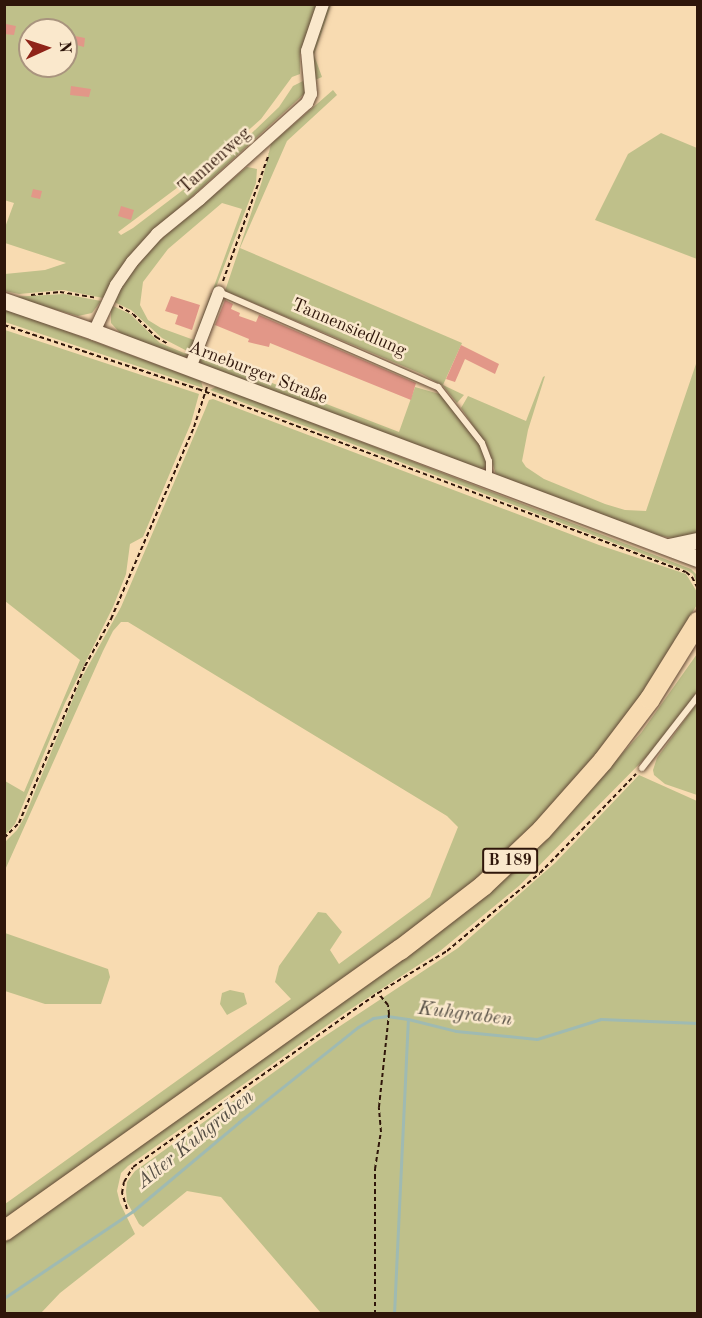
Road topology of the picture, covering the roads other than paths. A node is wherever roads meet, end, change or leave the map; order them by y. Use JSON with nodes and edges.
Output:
{"nodes":[{"id":1,"x":323,"y":4,"type":"edge"},
{"id":2,"x":219,"y":292,"type":"joint"},
{"id":3,"x":4,"y":301,"type":"edge"},
{"id":4,"x":94,"y":332,"type":"junction"},
{"id":5,"x":190,"y":368,"type":"junction"},
{"id":6,"x":493,"y":482,"type":"junction"},
{"id":7,"x":698,"y":542,"type":"edge"},
{"id":8,"x":669,"y":548,"type":"junction"},
{"id":9,"x":698,"y":558,"type":"edge"},
{"id":10,"x":698,"y":622,"type":"edge"},
{"id":11,"x":692,"y":640,"type":"edge"},
{"id":12,"x":698,"y":696,"type":"edge"},
{"id":13,"x":642,"y":768,"type":"road end"},
{"id":14,"x":4,"y":1231,"type":"edge"}],
"edges":[{"from":1,"to":4,"type":"street","name":"Tannenweg"},
{"from":2,"to":5,"type":"street"},
{"from":2,"to":6,"type":"lane","name":"Tannensiedlung"},
{"from":3,"to":4,"type":"main road","name":"Arneburger Straße"},
{"from":4,"to":5,"type":"main road","name":"Arneburger Straße"},
{"from":5,"to":6,"type":"main road","name":"Arneburger Straße"},
{"from":6,"to":8,"type":"main road","name":"Arneburger Straße"},
{"from":7,"to":8,"type":"main road"},
{"from":8,"to":9,"type":"main road","name":"Arneburger Straße"},
{"from":10,"to":11,"type":"main road","number":"B 189"},
{"from":11,"to":14,"type":"main road","number":"B 189"},
{"from":12,"to":13,"type":"lane"}]}
